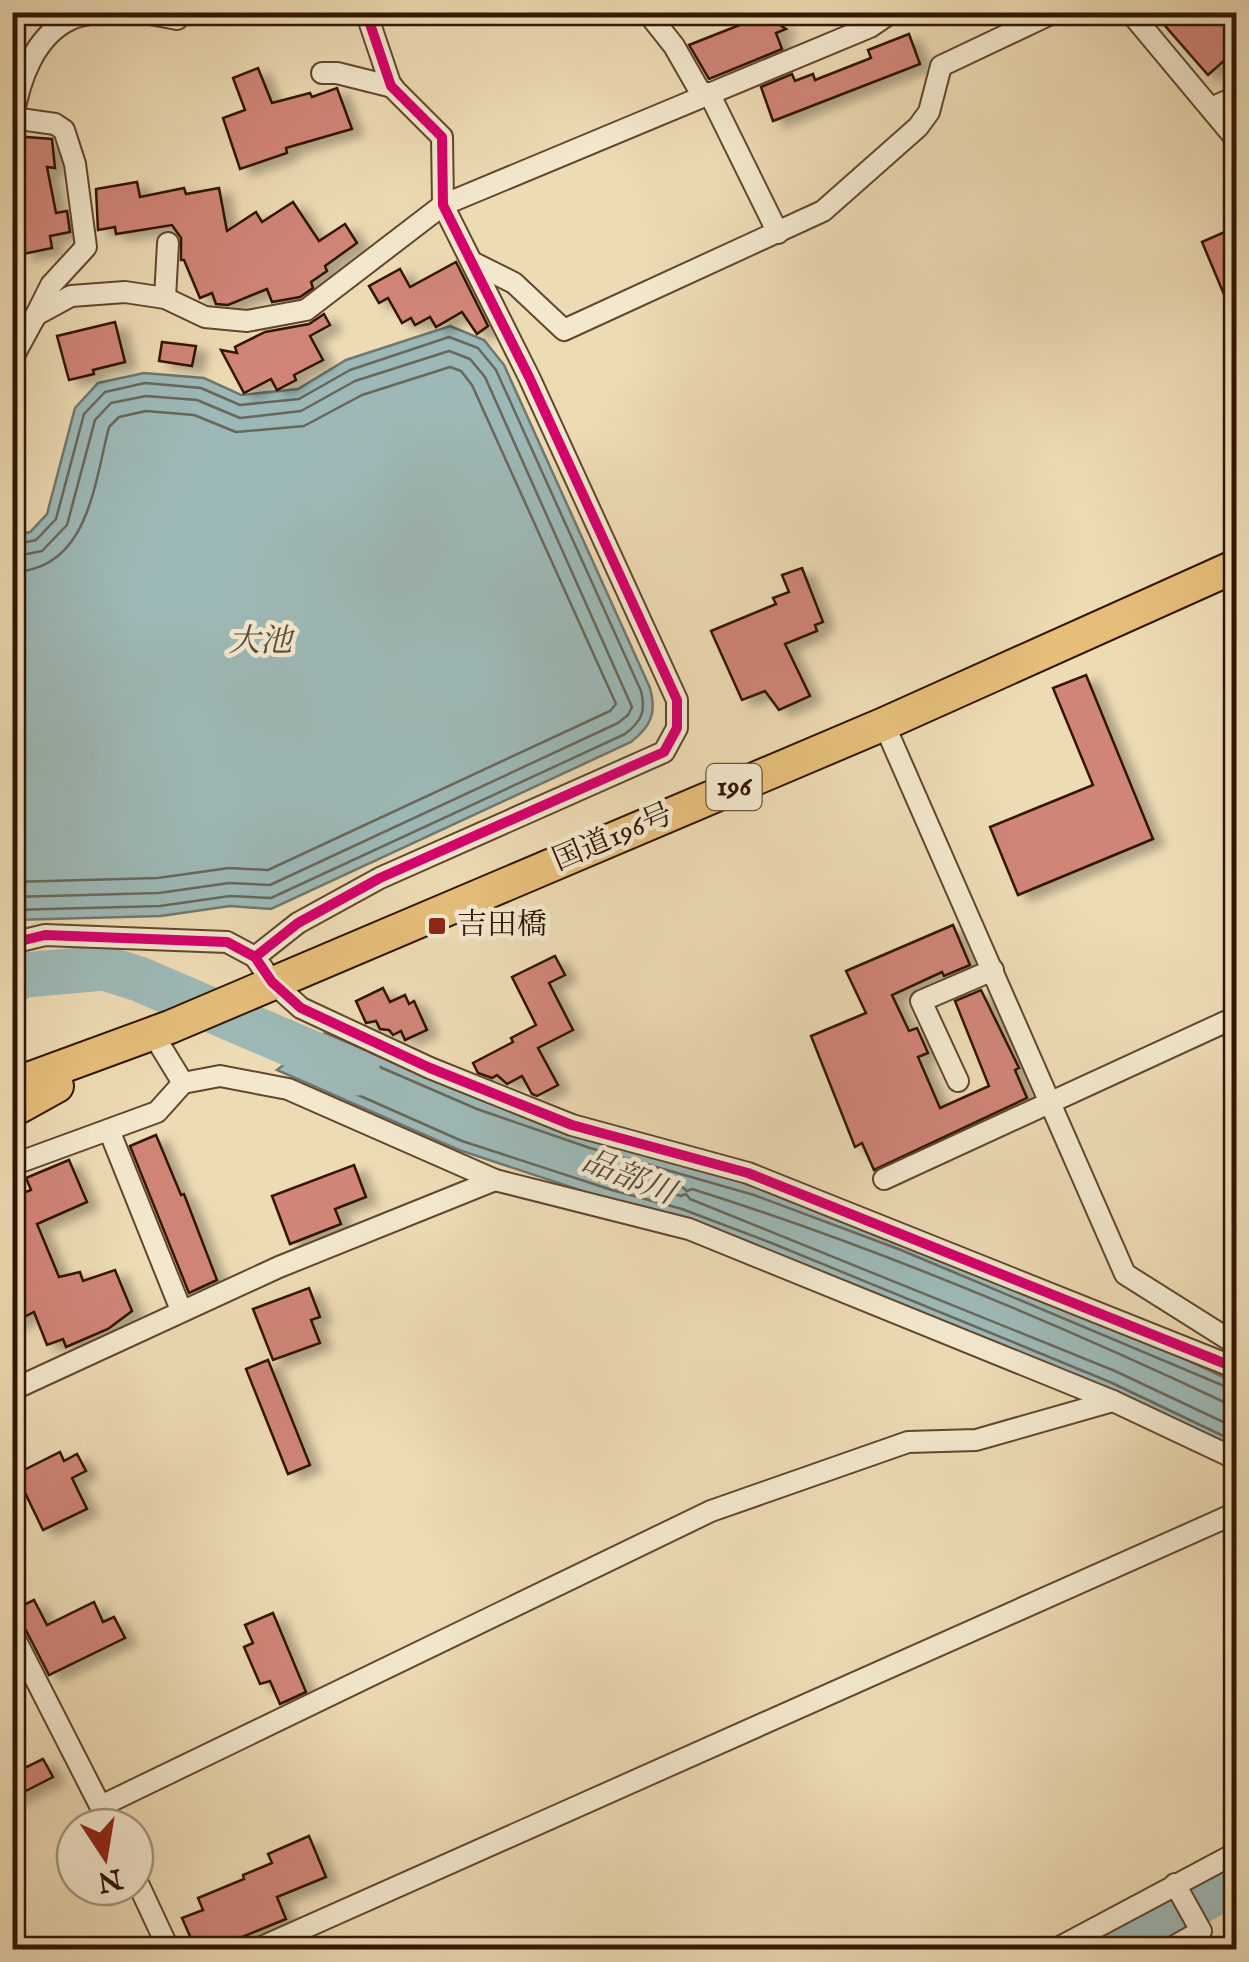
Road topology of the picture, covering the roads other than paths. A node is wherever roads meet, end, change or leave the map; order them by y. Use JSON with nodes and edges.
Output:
{"nodes":[{"id":1,"x":102,"y":12,"type":"edge"},
{"id":2,"x":139,"y":12,"type":"edge"},
{"id":3,"x":366,"y":12,"type":"edge"},
{"id":4,"x":647,"y":12,"type":"edge"},
{"id":5,"x":892,"y":12,"type":"edge"},
{"id":6,"x":1056,"y":12,"type":"edge"},
{"id":7,"x":1130,"y":12,"type":"edge"},
{"id":8,"x":177,"y":19,"type":"dead end"},
{"id":9,"x":322,"y":72,"type":"dead end"},
{"id":10,"x":392,"y":88,"type":"junction"},
{"id":11,"x":706,"y":94,"type":"junction"},
{"id":12,"x":1236,"y":97,"type":"edge"},
{"id":13,"x":1211,"y":108,"type":"junction"},
{"id":14,"x":1236,"y":138,"type":"edge"},
{"id":15,"x":443,"y":205,"type":"junction"},
{"id":16,"x":778,"y":233,"type":"junction"},
{"id":17,"x":168,"y":243,"type":"dead end"},
{"id":18,"x":472,"y":262,"type":"junction"},
{"id":19,"x":165,"y":298,"type":"junction"},
{"id":20,"x":24,"y":336,"type":"junction"},
{"id":21,"x":12,"y":359,"type":"edge"},
{"id":22,"x":1236,"y":566,"type":"edge"},
{"id":23,"x":884,"y":724,"type":"junction"},
{"id":24,"x":12,"y":943,"type":"edge"},
{"id":25,"x":264,"y":969,"type":"junction"},
{"id":26,"x":993,"y":970,"type":"junction"},
{"id":27,"x":1236,"y":1017,"type":"edge"},
{"id":28,"x":162,"y":1030,"type":"junction"},
{"id":29,"x":958,"y":1081,"type":"dead end"},
{"id":30,"x":183,"y":1083,"type":"junction"},
{"id":31,"x":12,"y":1086,"type":"edge"},
{"id":32,"x":1051,"y":1101,"type":"junction"},
{"id":33,"x":12,"y":1111,"type":"edge"},
{"id":34,"x":108,"y":1130,"type":"junction"},
{"id":35,"x":12,"y":1165,"type":"edge"},
{"id":36,"x":495,"y":1180,"type":"junction"},
{"id":37,"x":884,"y":1180,"type":"dead end"},
{"id":38,"x":181,"y":1310,"type":"junction"},
{"id":39,"x":1236,"y":1344,"type":"edge"},
{"id":40,"x":1236,"y":1368,"type":"edge"},
{"id":41,"x":12,"y":1390,"type":"edge"},
{"id":42,"x":1113,"y":1401,"type":"junction"},
{"id":43,"x":1236,"y":1459,"type":"edge"},
{"id":44,"x":1236,"y":1513,"type":"edge"},
{"id":45,"x":12,"y":1633,"type":"edge"},
{"id":46,"x":101,"y":1806,"type":"joint"},
{"id":47,"x":1236,"y":1853,"type":"edge"},
{"id":48,"x":1175,"y":1884,"type":"junction"},
{"id":49,"x":149,"y":1907,"type":"edge"},
{"id":50,"x":170,"y":1950,"type":"edge"},
{"id":51,"x":255,"y":1950,"type":"edge"},
{"id":52,"x":1054,"y":1950,"type":"edge"},
{"id":53,"x":1168,"y":1950,"type":"edge"}],
"edges":[{"from":1,"to":20,"type":"street"},
{"from":2,"to":8,"type":"street"},
{"from":3,"to":10,"type":"street"},
{"from":4,"to":11,"type":"street"},
{"from":5,"to":11,"type":"street"},
{"from":6,"to":16,"type":"street"},
{"from":7,"to":13,"type":"street"},
{"from":9,"to":10,"type":"street"},
{"from":10,"to":15,"type":"street"},
{"from":11,"to":15,"type":"street"},
{"from":11,"to":16,"type":"street"},
{"from":12,"to":13,"type":"street"},
{"from":13,"to":14,"type":"street"},
{"from":15,"to":18,"type":"street"},
{"from":15,"to":19,"type":"street"},
{"from":16,"to":18,"type":"street"},
{"from":17,"to":19,"type":"street"},
{"from":18,"to":25,"type":"street"},
{"from":19,"to":20,"type":"street"},
{"from":20,"to":21,"type":"street"},
{"from":22,"to":23,"type":"highway","name":"国道196号","number":"196"},
{"from":23,"to":25,"type":"highway","name":"国道196号","number":"196"},
{"from":23,"to":26,"type":"street"},
{"from":24,"to":25,"type":"street"},
{"from":25,"to":28,"type":"highway","name":"国道196号","number":"196"},
{"from":25,"to":40,"type":"street"},
{"from":26,"to":29,"type":"street"},
{"from":26,"to":32,"type":"street"},
{"from":27,"to":32,"type":"street"},
{"from":28,"to":30,"type":"street"},
{"from":28,"to":31,"type":"highway","name":"国道196号","number":"196"},
{"from":28,"to":33,"type":"highway","name":"国道196号","number":"196"},
{"from":30,"to":34,"type":"street"},
{"from":30,"to":36,"type":"street"},
{"from":32,"to":37,"type":"street"},
{"from":32,"to":39,"type":"street"},
{"from":34,"to":35,"type":"street"},
{"from":34,"to":38,"type":"street"},
{"from":36,"to":38,"type":"street"},
{"from":36,"to":42,"type":"street"},
{"from":38,"to":41,"type":"street"},
{"from":42,"to":43,"type":"street"},
{"from":42,"to":46,"type":"street"},
{"from":44,"to":51,"type":"street"},
{"from":45,"to":46,"type":"street"},
{"from":47,"to":48,"type":"street"},
{"from":48,"to":52,"type":"street"},
{"from":48,"to":53,"type":"street"},
{"from":49,"to":50,"type":"street"}]}
